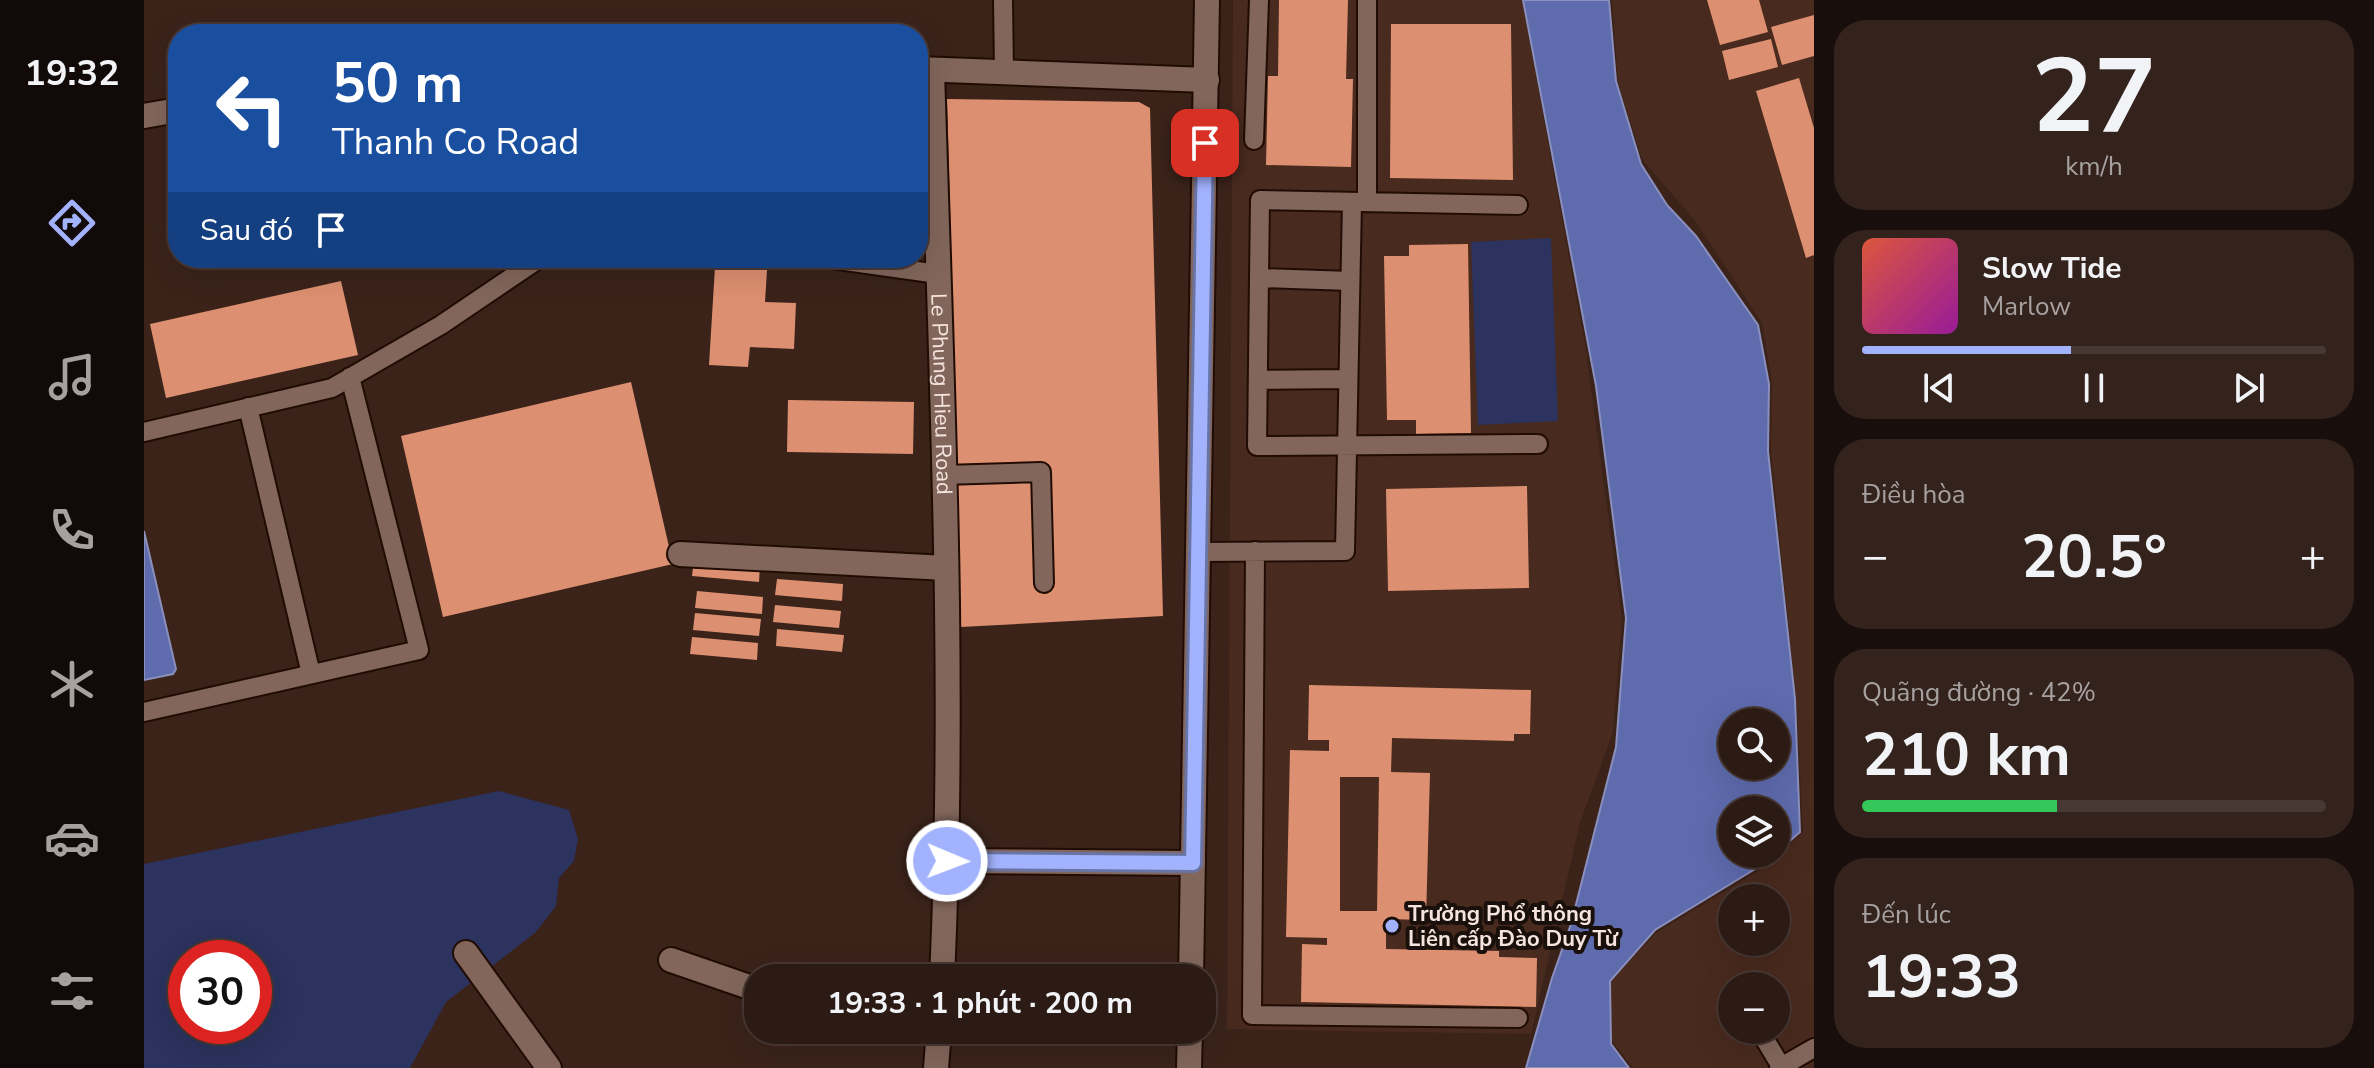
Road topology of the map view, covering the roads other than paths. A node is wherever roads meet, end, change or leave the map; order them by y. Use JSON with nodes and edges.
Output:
{"nodes":[{"id":1,"x":1003,"y":0,"type":"edge"},
{"id":2,"x":1207,"y":0,"type":"edge"},
{"id":3,"x":1259,"y":0,"type":"edge"},
{"id":4,"x":1367,"y":0,"type":"edge"},
{"id":5,"x":928,"y":69,"type":"edge"},
{"id":6,"x":1004,"y":72,"type":"junction"},
{"id":7,"x":1207,"y":80,"type":"junction"},
{"id":8,"x":168,"y":112,"type":"edge"},
{"id":9,"x":144,"y":116,"type":"edge"},
{"id":10,"x":928,"y":116,"type":"edge"},
{"id":11,"x":1254,"y":140,"type":"dead end"},
{"id":12,"x":1360,"y":202,"type":"junction"},
{"id":13,"x":1518,"y":205,"type":"dead end"},
{"id":14,"x":525,"y":268,"type":"edge"},
{"id":15,"x":895,"y":268,"type":"edge"},
{"id":16,"x":938,"y":274,"type":"junction"},
{"id":17,"x":1259,"y":278,"type":"junction"},
{"id":18,"x":1350,"y":281,"type":"junction"},
{"id":19,"x":350,"y":377,"type":"junction"},
{"id":20,"x":1348,"y":379,"type":"junction"},
{"id":21,"x":1258,"y":380,"type":"junction"},
{"id":22,"x":248,"y":407,"type":"junction"},
{"id":23,"x":144,"y":432,"type":"edge"},
{"id":24,"x":1538,"y":444,"type":"dead end"},
{"id":25,"x":1348,"y":446,"type":"junction"},
{"id":26,"x":943,"y":475,"type":"junction"},
{"id":27,"x":1255,"y":551,"type":"junction"},
{"id":28,"x":1198,"y":552,"type":"junction"},
{"id":29,"x":680,"y":554,"type":"dead end"},
{"id":30,"x":946,"y":568,"type":"junction"},
{"id":31,"x":1044,"y":583,"type":"dead end"},
{"id":32,"x":311,"y":674,"type":"junction"},
{"id":33,"x":144,"y":712,"type":"edge"},
{"id":34,"x":947,"y":861,"type":"junction"},
{"id":35,"x":1193,"y":863,"type":"junction"},
{"id":36,"x":466,"y":953,"type":"dead end"},
{"id":37,"x":671,"y":960,"type":"dead end"},
{"id":38,"x":943,"y":964,"type":"edge"},
{"id":39,"x":1191,"y":964,"type":"edge"},
{"id":40,"x":744,"y":985,"type":"edge"},
{"id":41,"x":1518,"y":1018,"type":"dead end"},
{"id":42,"x":938,"y":1044,"type":"edge"},
{"id":43,"x":1190,"y":1044,"type":"edge"},
{"id":44,"x":1767,"y":1044,"type":"edge"},
{"id":45,"x":1814,"y":1048,"type":"edge"},
{"id":46,"x":549,"y":1068,"type":"edge"},
{"id":47,"x":936,"y":1068,"type":"edge"},
{"id":48,"x":1189,"y":1068,"type":"edge"},
{"id":49,"x":1781,"y":1068,"type":"edge"}],
"edges":[{"from":1,"to":6,"type":"lane"},
{"from":2,"to":7,"type":"street"},
{"from":3,"to":11,"type":"lane"},
{"from":4,"to":12,"type":"lane"},
{"from":5,"to":6,"type":"street","name":"Le Phung Hieu Road"},
{"from":6,"to":7,"type":"street","name":"Le Phung Hieu Road"},
{"from":7,"to":28,"type":"street"},
{"from":8,"to":9,"type":"street"},
{"from":10,"to":16,"type":"street","name":"Le Phung Hieu Road"},
{"from":12,"to":13,"type":"lane"},
{"from":12,"to":17,"type":"lane"},
{"from":12,"to":18,"type":"lane"},
{"from":14,"to":19,"type":"lane"},
{"from":15,"to":16,"type":"lane"},
{"from":16,"to":26,"type":"street","name":"Le Phung Hieu Road"},
{"from":17,"to":18,"type":"lane"},
{"from":17,"to":21,"type":"lane"},
{"from":18,"to":20,"type":"lane"},
{"from":19,"to":22,"type":"lane"},
{"from":19,"to":32,"type":"lane"},
{"from":20,"to":21,"type":"lane"},
{"from":20,"to":25,"type":"lane"},
{"from":21,"to":25,"type":"lane"},
{"from":22,"to":23,"type":"lane"},
{"from":22,"to":32,"type":"lane"},
{"from":24,"to":25,"type":"lane"},
{"from":25,"to":27,"type":"lane"},
{"from":26,"to":30,"type":"street","name":"Le Phung Hieu Road"},
{"from":26,"to":31,"type":"lane"},
{"from":27,"to":28,"type":"lane"},
{"from":27,"to":41,"type":"lane"},
{"from":28,"to":35,"type":"street"},
{"from":29,"to":30,"type":"street"},
{"from":30,"to":34,"type":"street","name":"Le Phung Hieu Road"},
{"from":32,"to":33,"type":"lane"},
{"from":34,"to":35,"type":"street"},
{"from":34,"to":38,"type":"street","name":"Le Phung Hieu Road"},
{"from":35,"to":39,"type":"street"},
{"from":36,"to":46,"type":"street"},
{"from":37,"to":40,"type":"street"},
{"from":42,"to":47,"type":"street"},
{"from":43,"to":48,"type":"street"},
{"from":44,"to":49,"type":"lane"},
{"from":45,"to":49,"type":"lane"}]}
